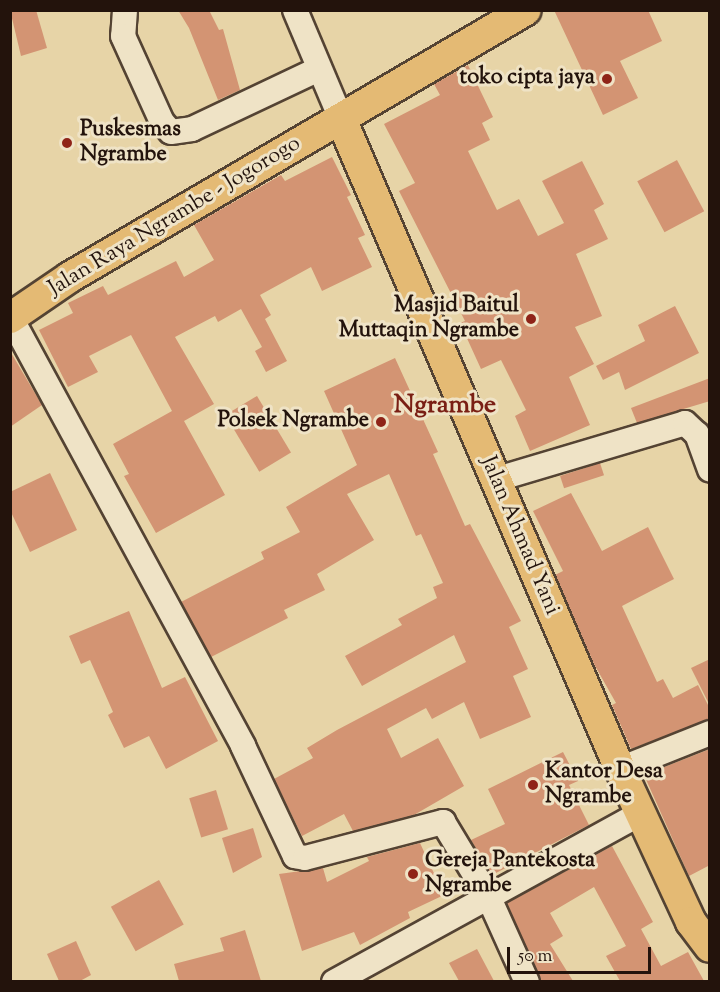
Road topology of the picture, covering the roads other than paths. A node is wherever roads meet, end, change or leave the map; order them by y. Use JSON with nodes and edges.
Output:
{"nodes":[{"id":1,"x":125,"y":10,"type":"edge"},
{"id":2,"x":295,"y":10,"type":"edge"},
{"id":3,"x":526,"y":10,"type":"edge"},
{"id":4,"x":319,"y":69,"type":"junction"},
{"id":5,"x":341,"y":119,"type":"junction"},
{"id":6,"x":11,"y":318,"type":"edge"},
{"id":7,"x":710,"y":471,"type":"edge"},
{"id":8,"x":494,"y":480,"type":"junction"},
{"id":9,"x":710,"y":733,"type":"edge"},
{"id":10,"x":620,"y":769,"type":"junction"},
{"id":11,"x":641,"y":813,"type":"junction"},
{"id":12,"x":489,"y":898,"type":"junction"},
{"id":13,"x":710,"y":947,"type":"edge"},
{"id":14,"x":334,"y":981,"type":"edge"},
{"id":15,"x":527,"y":981,"type":"edge"}],
"edges":[{"from":1,"to":4,"type":"street"},
{"from":2,"to":4,"type":"street"},
{"from":3,"to":5,"type":"main road","name":"Jalan Raya Ngrambe - Jogorogo"},
{"from":4,"to":5,"type":"street"},
{"from":5,"to":6,"type":"main road","name":"Jalan Raya Ngrambe - Jogorogo"},
{"from":5,"to":8,"type":"main road","name":"Jalan Ahmad Yani"},
{"from":6,"to":12,"type":"street"},
{"from":7,"to":8,"type":"street"},
{"from":8,"to":10,"type":"main road","name":"Jalan Ahmad Yani"},
{"from":9,"to":10,"type":"street"},
{"from":10,"to":11,"type":"main road","name":"Jalan Ahmad Yani"},
{"from":11,"to":12,"type":"street"},
{"from":11,"to":13,"type":"main road","name":"Jalan Ahmad Yani"},
{"from":12,"to":14,"type":"street"},
{"from":12,"to":15,"type":"street"}]}
